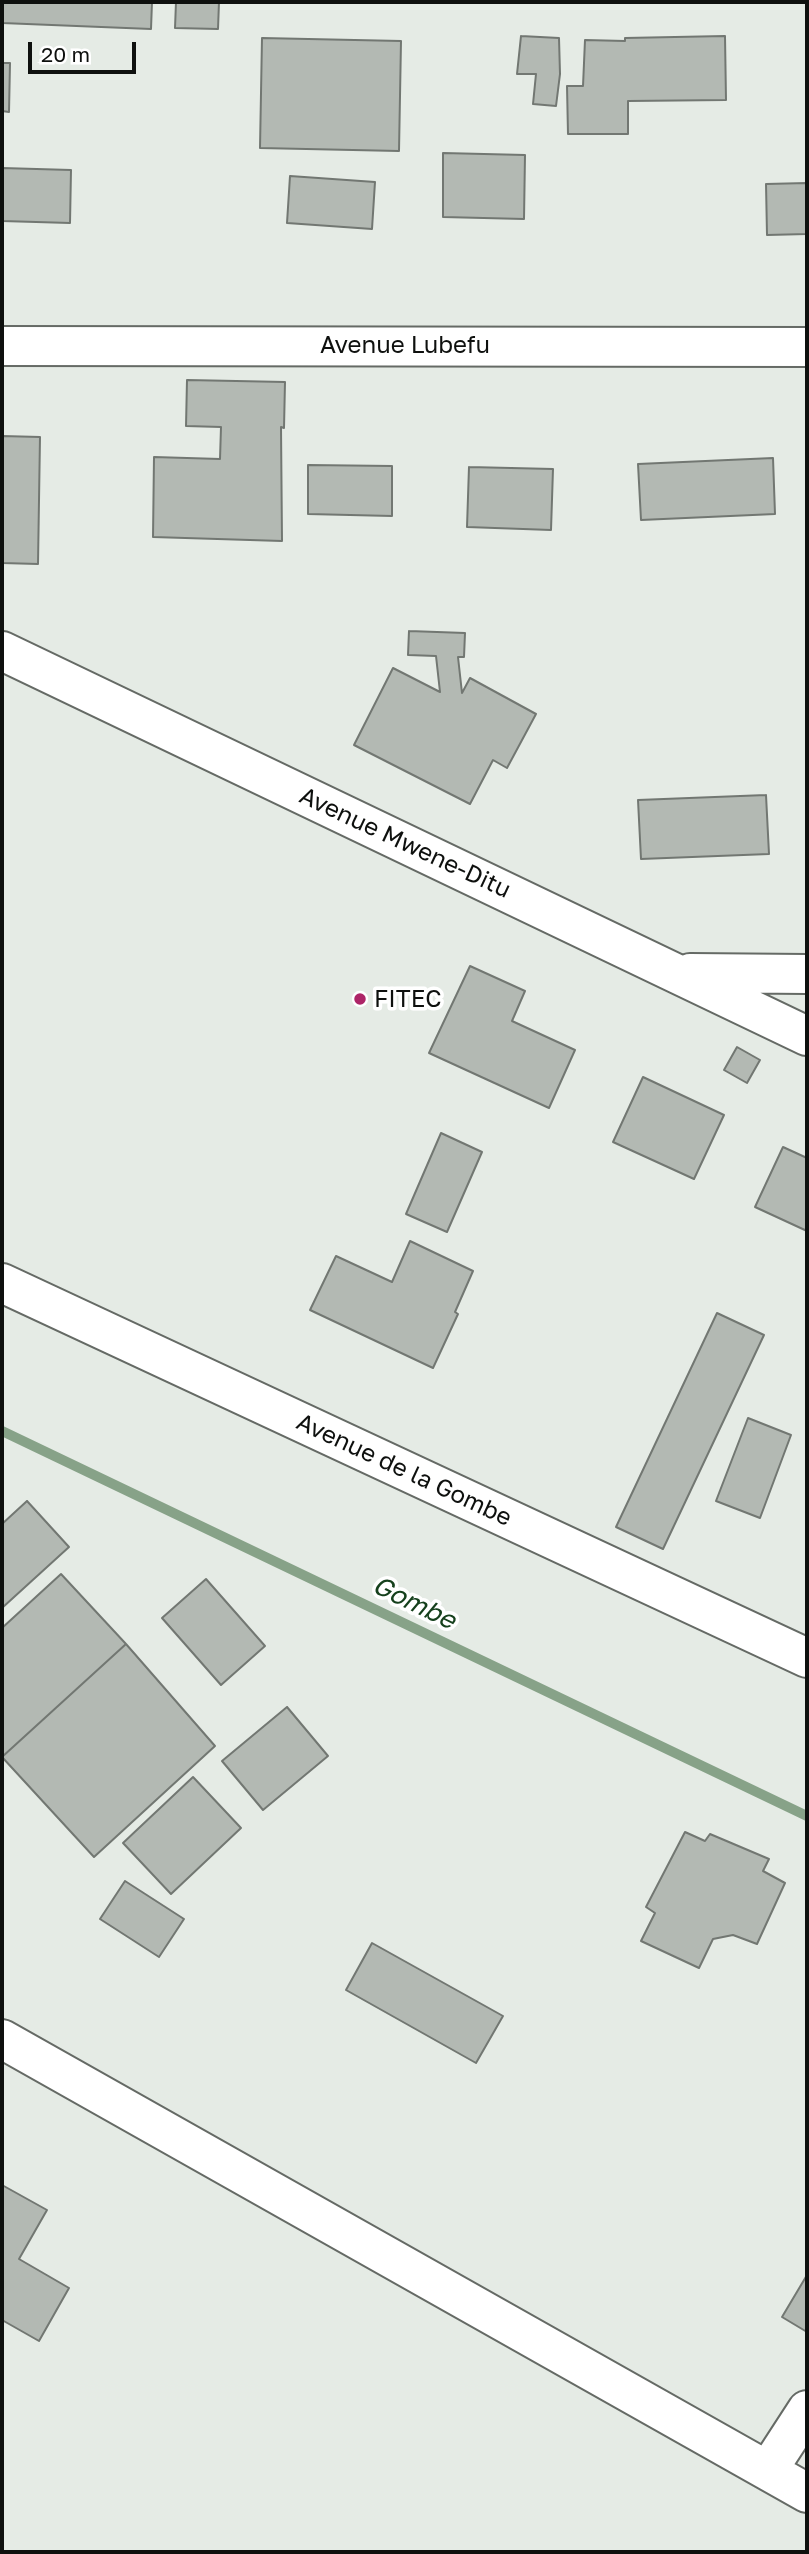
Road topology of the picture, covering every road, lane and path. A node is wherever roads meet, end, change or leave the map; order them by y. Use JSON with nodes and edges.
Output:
{"nodes":[{"id":1,"x":2,"y":346,"type":"edge"},
{"id":2,"x":807,"y":346,"type":"edge"},
{"id":3,"x":2,"y":652,"type":"edge"},
{"id":4,"x":677,"y":973,"type":"junction"},
{"id":5,"x":807,"y":974,"type":"edge"},
{"id":6,"x":807,"y":1035,"type":"edge"},
{"id":7,"x":2,"y":1283,"type":"edge"},
{"id":8,"x":807,"y":1658,"type":"edge"},
{"id":9,"x":2,"y":2039,"type":"edge"},
{"id":10,"x":807,"y":2410,"type":"edge"},
{"id":11,"x":768,"y":2470,"type":"junction"},
{"id":12,"x":807,"y":2493,"type":"edge"}],
"edges":[{"from":1,"to":2,"type":"street","name":"Avenue Lubefu"},
{"from":3,"to":4,"type":"street","name":"Avenue Mwene-Ditu"},
{"from":4,"to":5,"type":"street"},
{"from":4,"to":6,"type":"street","name":"Avenue Mwene-Ditu"},
{"from":7,"to":8,"type":"street","name":"Avenue de la Gombe"},
{"from":9,"to":11,"type":"street"},
{"from":10,"to":11,"type":"street"},
{"from":11,"to":12,"type":"street"}]}
